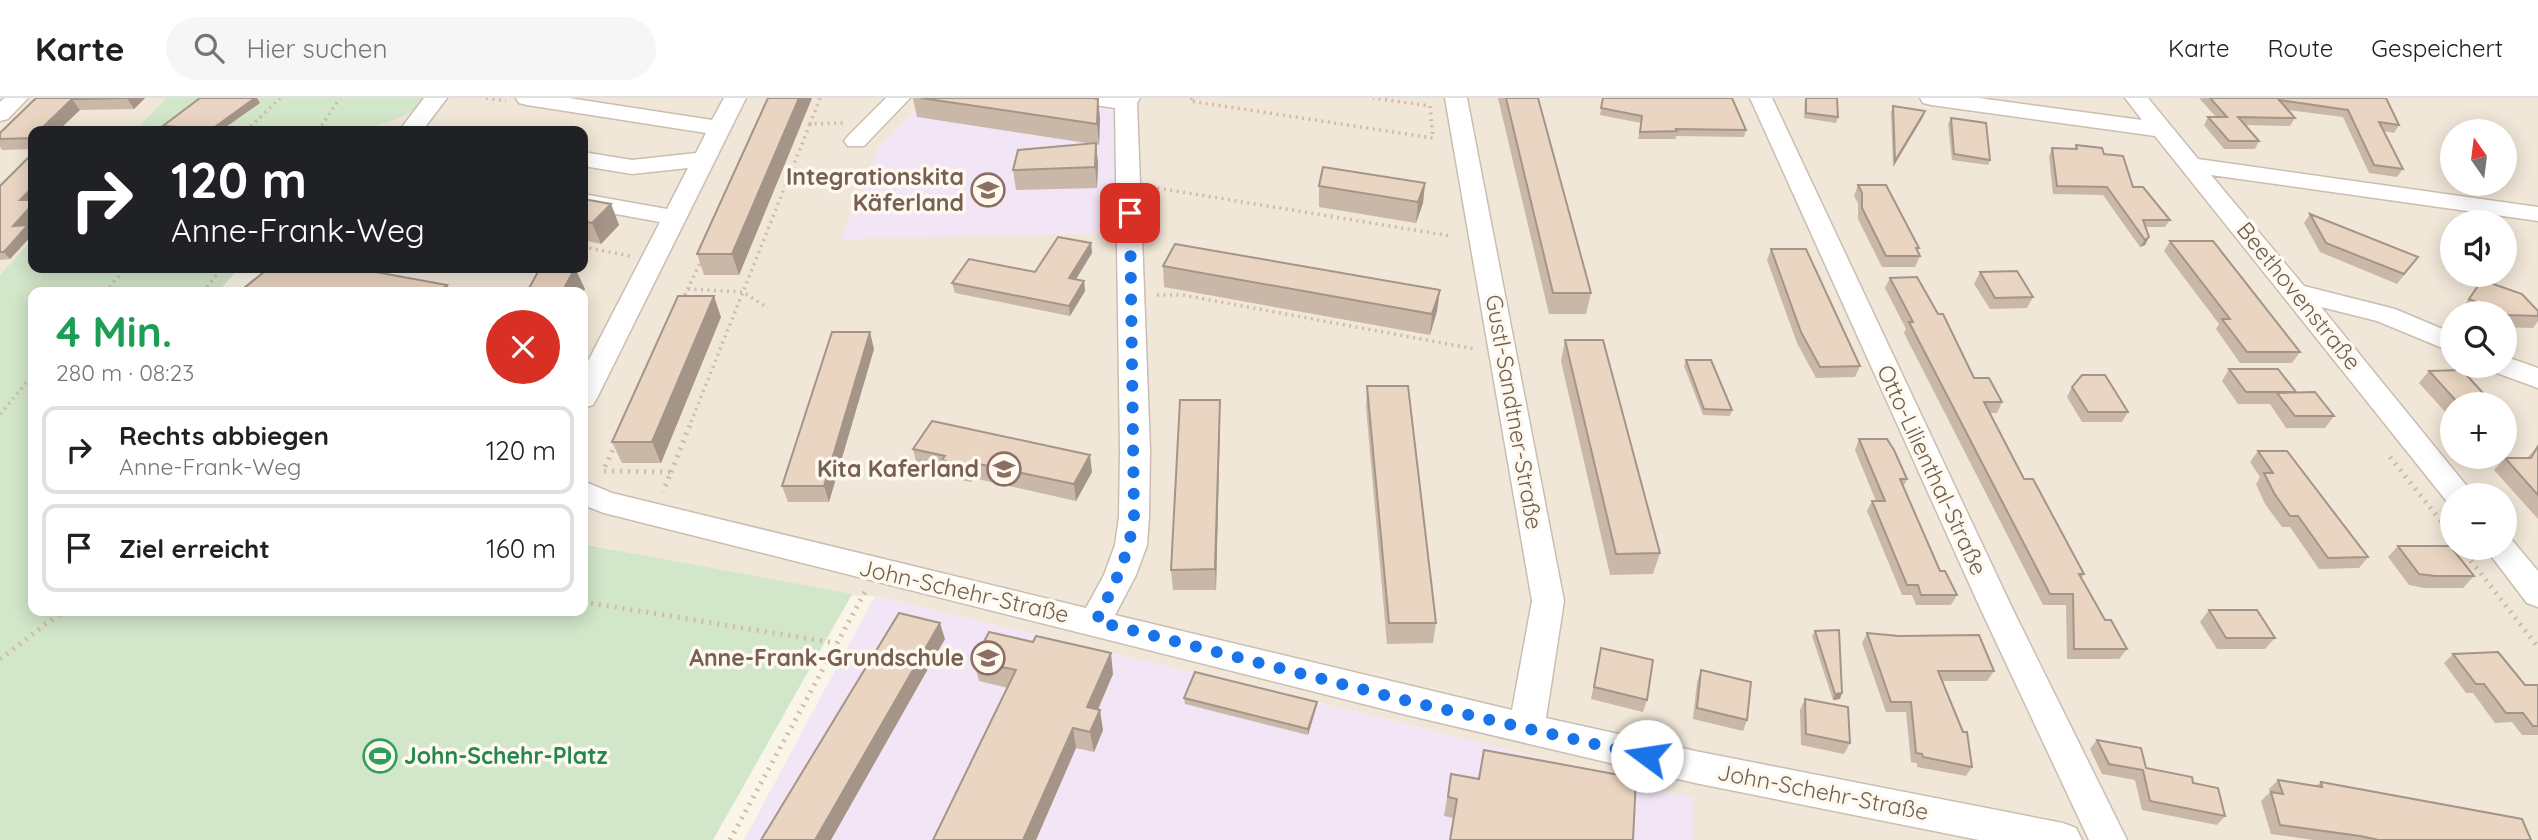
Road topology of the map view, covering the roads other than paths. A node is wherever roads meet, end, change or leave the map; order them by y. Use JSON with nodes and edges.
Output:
{"nodes":[{"id":1,"x":17,"y":98,"type":"edge"},
{"id":2,"x":436,"y":98,"type":"edge"},
{"id":3,"x":527,"y":98,"type":"edge"},
{"id":4,"x":735,"y":98,"type":"edge"},
{"id":5,"x":899,"y":98,"type":"edge"},
{"id":6,"x":1090,"y":98,"type":"edge"},
{"id":7,"x":1456,"y":98,"type":"edge"},
{"id":8,"x":1761,"y":98,"type":"edge"},
{"id":9,"x":1931,"y":98,"type":"edge"},
{"id":10,"x":2136,"y":98,"type":"edge"},
{"id":11,"x":1127,"y":100,"type":"edge"},
{"id":12,"x":0,"y":114,"type":"edge"},
{"id":13,"x":414,"y":126,"type":"edge"},
{"id":14,"x":717,"y":128,"type":"junction"},
{"id":15,"x":2163,"y":130,"type":"junction"},
{"id":16,"x":856,"y":141,"type":"dead end"},
{"id":17,"x":702,"y":159,"type":"junction"},
{"id":18,"x":588,"y":160,"type":"edge"},
{"id":19,"x":2193,"y":165,"type":"junction"},
{"id":20,"x":588,"y":202,"type":"edge"},
{"id":21,"x":2538,"y":214,"type":"edge"},
{"id":22,"x":673,"y":217,"type":"junction"},
{"id":23,"x":2297,"y":293,"type":"junction"},
{"id":24,"x":2440,"y":338,"type":"edge"},
{"id":25,"x":2517,"y":370,"type":"edge"},
{"id":26,"x":2538,"y":379,"type":"edge"},
{"id":27,"x":588,"y":388,"type":"edge"},
{"id":28,"x":2449,"y":483,"type":"edge"},
{"id":29,"x":593,"y":497,"type":"edge"},
{"id":30,"x":2511,"y":560,"type":"edge"},
{"id":31,"x":2538,"y":594,"type":"edge"},
{"id":32,"x":1096,"y":621,"type":"junction"},
{"id":33,"x":1527,"y":727,"type":"junction"},
{"id":34,"x":2063,"y":840,"type":"edge"},
{"id":35,"x":2108,"y":840,"type":"edge"}],
"edges":[{"from":1,"to":12,"type":"street"},
{"from":2,"to":13,"type":"street"},
{"from":3,"to":14,"type":"street"},
{"from":4,"to":14,"type":"street"},
{"from":5,"to":16,"type":"street"},
{"from":6,"to":11,"type":"street"},
{"from":7,"to":33,"type":"street","name":"Gustl-Sandtner-Straße"},
{"from":8,"to":35,"type":"street","name":"Otto-Lilienthal-Straße"},
{"from":9,"to":15,"type":"street"},
{"from":10,"to":15,"type":"street","name":"Beethovenstraße"},
{"from":11,"to":32,"type":"street"},
{"from":14,"to":17,"type":"street"},
{"from":15,"to":19,"type":"street","name":"Beethovenstraße"},
{"from":17,"to":18,"type":"street"},
{"from":17,"to":22,"type":"street"},
{"from":19,"to":21,"type":"street"},
{"from":19,"to":23,"type":"street","name":"Beethovenstraße"},
{"from":20,"to":22,"type":"street"},
{"from":22,"to":27,"type":"street"},
{"from":23,"to":24,"type":"street"},
{"from":23,"to":28,"type":"street","name":"Beethovenstraße"},
{"from":25,"to":26,"type":"street"},
{"from":29,"to":32,"type":"street","name":"John-Schehr-Straße"},
{"from":30,"to":31,"type":"street"},
{"from":32,"to":33,"type":"street","name":"John-Schehr-Straße"},
{"from":33,"to":34,"type":"street","name":"John-Schehr-Straße"}]}
